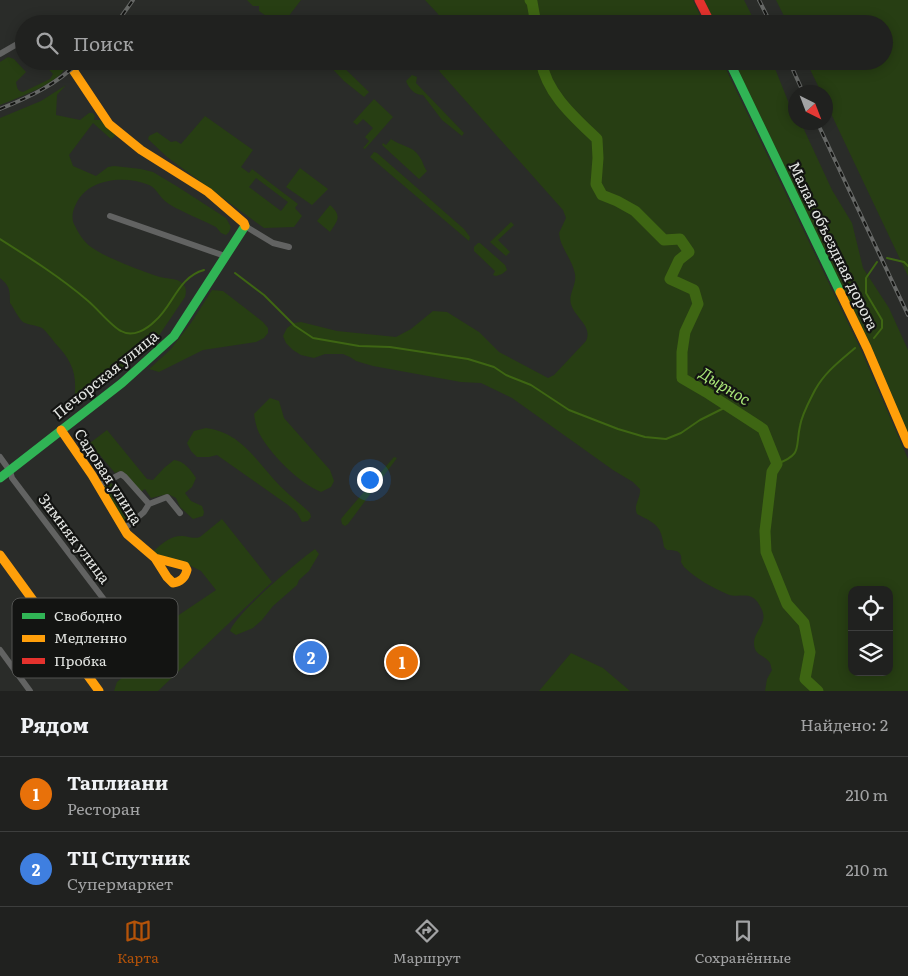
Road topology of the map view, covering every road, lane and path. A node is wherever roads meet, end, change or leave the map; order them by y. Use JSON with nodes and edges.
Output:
{"nodes":[{"id":1,"x":699,"y":0,"type":"edge"},
{"id":2,"x":706,"y":15,"type":"edge"},
{"id":3,"x":15,"y":45,"type":"edge"},
{"id":4,"x":0,"y":54,"type":"edge"},
{"id":5,"x":73,"y":70,"type":"edge"},
{"id":6,"x":733,"y":70,"type":"edge"},
{"id":7,"x":110,"y":216,"type":"dead end"},
{"id":8,"x":244,"y":225,"type":"junction"},
{"id":9,"x":289,"y":247,"type":"dead end"},
{"id":10,"x":225,"y":256,"type":"junction"},
{"id":11,"x":61,"y":430,"type":"junction"},
{"id":12,"x":908,"y":444,"type":"edge"},
{"id":13,"x":0,"y":457,"type":"edge"},
{"id":14,"x":10,"y":471,"type":"junction"},
{"id":15,"x":0,"y":478,"type":"edge"},
{"id":16,"x":98,"y":486,"type":"junction"},
{"id":17,"x":149,"y":504,"type":"junction"},
{"id":18,"x":180,"y":513,"type":"dead end"},
{"id":19,"x":124,"y":529,"type":"junction"},
{"id":20,"x":0,"y":555,"type":"edge"},
{"id":21,"x":155,"y":558,"type":"dead end"},
{"id":22,"x":32,"y":598,"type":"edge"},
{"id":23,"x":102,"y":598,"type":"edge"},
{"id":24,"x":0,"y":650,"type":"edge"},
{"id":25,"x":12,"y":666,"type":"edge"},
{"id":26,"x":20,"y":678,"type":"edge"},
{"id":27,"x":90,"y":678,"type":"edge"},
{"id":28,"x":30,"y":691,"type":"edge"},
{"id":29,"x":100,"y":691,"type":"edge"}],
"edges":[{"from":1,"to":2,"type":"street"},
{"from":3,"to":4,"type":"street"},
{"from":5,"to":8,"type":"street"},
{"from":6,"to":12,"type":"street","name":"Малая объездная дорога"},
{"from":7,"to":10,"type":"street"},
{"from":8,"to":9,"type":"street"},
{"from":8,"to":10,"type":"street","name":"Печорская улица"},
{"from":10,"to":11,"type":"street","name":"Печорская улица"},
{"from":11,"to":14,"type":"street","name":"Печорская улица"},
{"from":11,"to":16,"type":"street","name":"Садовая улица"},
{"from":13,"to":14,"type":"street","name":"Зимняя улица"},
{"from":14,"to":15,"type":"street","name":"Печорская улица"},
{"from":14,"to":23,"type":"street","name":"Зимняя улица"},
{"from":16,"to":17,"type":"street"},
{"from":16,"to":19,"type":"street","name":"Садовая улица"},
{"from":17,"to":18,"type":"street"},
{"from":17,"to":19,"type":"street"},
{"from":19,"to":21,"type":"street","name":"Садовая улица"},
{"from":20,"to":22,"type":"street"},
{"from":24,"to":25,"type":"street"},
{"from":26,"to":28,"type":"street"},
{"from":27,"to":29,"type":"street"}]}
